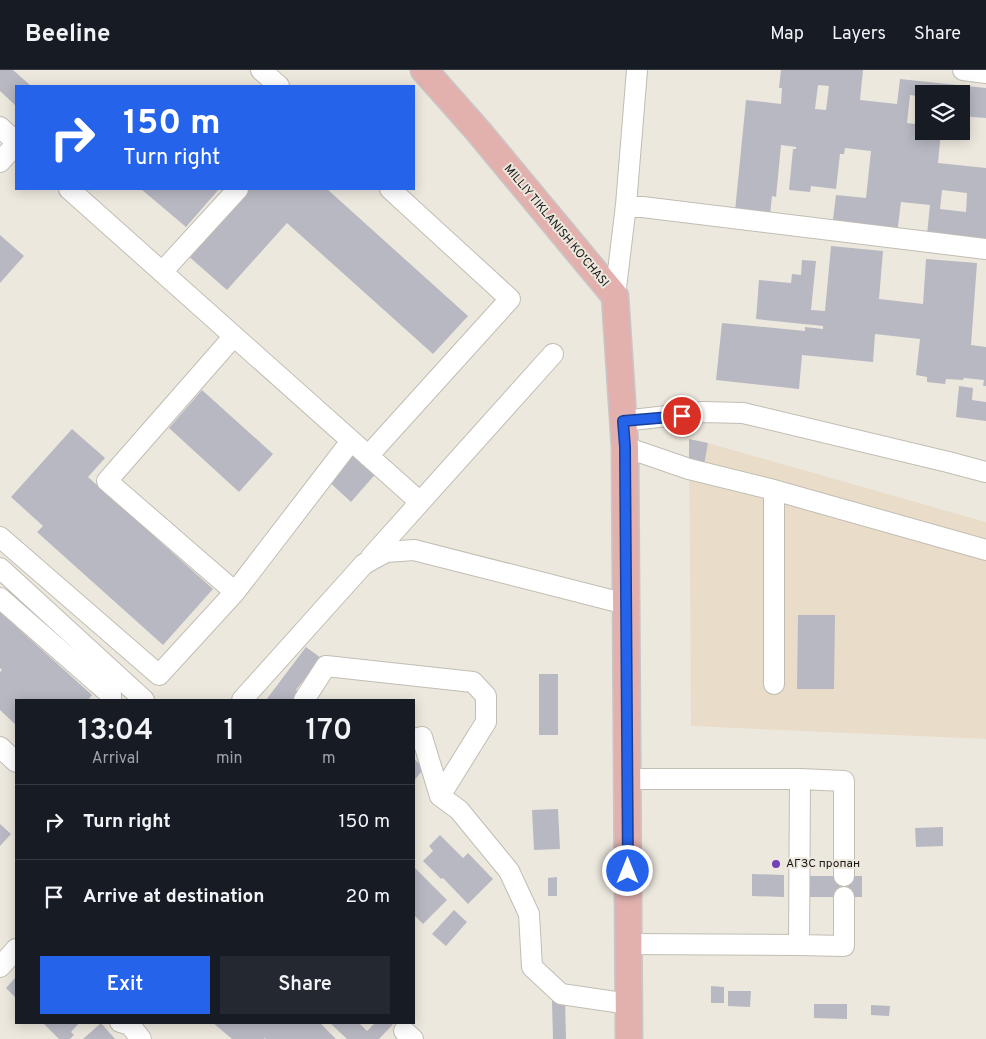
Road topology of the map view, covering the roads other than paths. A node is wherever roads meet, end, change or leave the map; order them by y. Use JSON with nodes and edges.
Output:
{"nodes":[{"id":1,"x":261,"y":70,"type":"edge"},
{"id":2,"x":424,"y":70,"type":"edge"},
{"id":3,"x":637,"y":70,"type":"edge"},
{"id":4,"x":963,"y":70,"type":"edge"},
{"id":5,"x":986,"y":73,"type":"edge"},
{"id":6,"x":278,"y":85,"type":"edge"},
{"id":7,"x":0,"y":127,"type":"edge"},
{"id":8,"x":15,"y":142,"type":"edge"},
{"id":9,"x":15,"y":144,"type":"edge"},
{"id":10,"x":0,"y":162,"type":"edge"},
{"id":11,"x":70,"y":190,"type":"edge"},
{"id":12,"x":237,"y":190,"type":"edge"},
{"id":13,"x":391,"y":190,"type":"edge"},
{"id":14,"x":626,"y":205,"type":"junction"},
{"id":15,"x":986,"y":250,"type":"edge"},
{"id":16,"x":162,"y":272,"type":"junction"},
{"id":17,"x":615,"y":296,"type":"junction"},
{"id":18,"x":234,"y":336,"type":"junction"},
{"id":19,"x":553,"y":354,"type":"dead end"},
{"id":20,"x":623,"y":421,"type":"junction"},
{"id":21,"x":351,"y":440,"type":"junction"},
{"id":22,"x":625,"y":447,"type":"junction"},
{"id":23,"x":368,"y":456,"type":"junction"},
{"id":24,"x":986,"y":472,"type":"edge"},
{"id":25,"x":774,"y":490,"type":"junction"},
{"id":26,"x":420,"y":502,"type":"junction"},
{"id":27,"x":0,"y":537,"type":"edge"},
{"id":28,"x":986,"y":550,"type":"edge"},
{"id":29,"x":364,"y":564,"type":"junction"},
{"id":30,"x":0,"y":568,"type":"edge"},
{"id":31,"x":235,"y":592,"type":"junction"},
{"id":32,"x":0,"y":598,"type":"edge"},
{"id":33,"x":626,"y":604,"type":"junction"},
{"id":34,"x":774,"y":684,"type":"dead end"},
{"id":35,"x":111,"y":699,"type":"edge"},
{"id":36,"x":143,"y":699,"type":"edge"},
{"id":37,"x":243,"y":699,"type":"edge"},
{"id":38,"x":305,"y":699,"type":"edge"},
{"id":39,"x":415,"y":739,"type":"edge"},
{"id":40,"x":0,"y":747,"type":"edge"},
{"id":41,"x":15,"y":761,"type":"edge"},
{"id":42,"x":627,"y":778,"type":"junction"},
{"id":43,"x":800,"y":779,"type":"junction"},
{"id":44,"x":440,"y":796,"type":"junction"},
{"id":45,"x":844,"y":876,"type":"dead end"},
{"id":46,"x":844,"y":897,"type":"dead end"},
{"id":47,"x":628,"y":944,"type":"junction"},
{"id":48,"x":799,"y":945,"type":"junction"},
{"id":49,"x":15,"y":950,"type":"edge"},
{"id":50,"x":0,"y":967,"type":"edge"},
{"id":51,"x":628,"y":1004,"type":"junction"},
{"id":52,"x":127,"y":1024,"type":"edge"},
{"id":53,"x":141,"y":1039,"type":"edge"},
{"id":54,"x":629,"y":1039,"type":"edge"}],
"edges":[{"from":1,"to":6,"type":"street"},
{"from":2,"to":17,"type":"main road","name":"MILLIY TIKLANISH KO'CHASI"},
{"from":3,"to":14,"type":"street"},
{"from":4,"to":5,"type":"street"},
{"from":7,"to":8,"type":"street"},
{"from":9,"to":10,"type":"street"},
{"from":11,"to":16,"type":"street"},
{"from":12,"to":16,"type":"street"},
{"from":13,"to":23,"type":"street"},
{"from":14,"to":15,"type":"street"},
{"from":14,"to":17,"type":"street"},
{"from":16,"to":18,"type":"street"},
{"from":17,"to":20,"type":"main road","name":"MILLIY TIKLANISH KO'CHASI"},
{"from":18,"to":21,"type":"street"},
{"from":18,"to":31,"type":"street"},
{"from":19,"to":26,"type":"street"},
{"from":20,"to":22,"type":"main road","name":"MILLIY TIKLANISH KO'CHASI"},
{"from":20,"to":24,"type":"street"},
{"from":21,"to":23,"type":"street"},
{"from":21,"to":31,"type":"street"},
{"from":22,"to":25,"type":"street"},
{"from":22,"to":33,"type":"main road","name":"MILLIY TIKLANISH KO'CHASI"},
{"from":23,"to":26,"type":"street"},
{"from":25,"to":28,"type":"street"},
{"from":25,"to":34,"type":"street"},
{"from":26,"to":29,"type":"street"},
{"from":27,"to":31,"type":"street"},
{"from":29,"to":33,"type":"street"},
{"from":29,"to":37,"type":"street"},
{"from":30,"to":36,"type":"street"},
{"from":32,"to":35,"type":"street"},
{"from":33,"to":42,"type":"main road","name":"MILLIY TIKLANISH KO'CHASI"},
{"from":38,"to":44,"type":"street"},
{"from":39,"to":44,"type":"street"},
{"from":40,"to":41,"type":"street"},
{"from":42,"to":43,"type":"street"},
{"from":42,"to":47,"type":"main road","name":"MILLIY TIKLANISH KO'CHASI"},
{"from":43,"to":45,"type":"street"},
{"from":43,"to":48,"type":"street"},
{"from":44,"to":51,"type":"street"},
{"from":46,"to":48,"type":"street"},
{"from":47,"to":48,"type":"street"},
{"from":47,"to":51,"type":"main road","name":"MILLIY TIKLANISH KO'CHASI"},
{"from":49,"to":50,"type":"street"},
{"from":51,"to":54,"type":"main road","name":"MILLIY TIKLANISH KO'CHASI"},
{"from":52,"to":53,"type":"street"}]}
